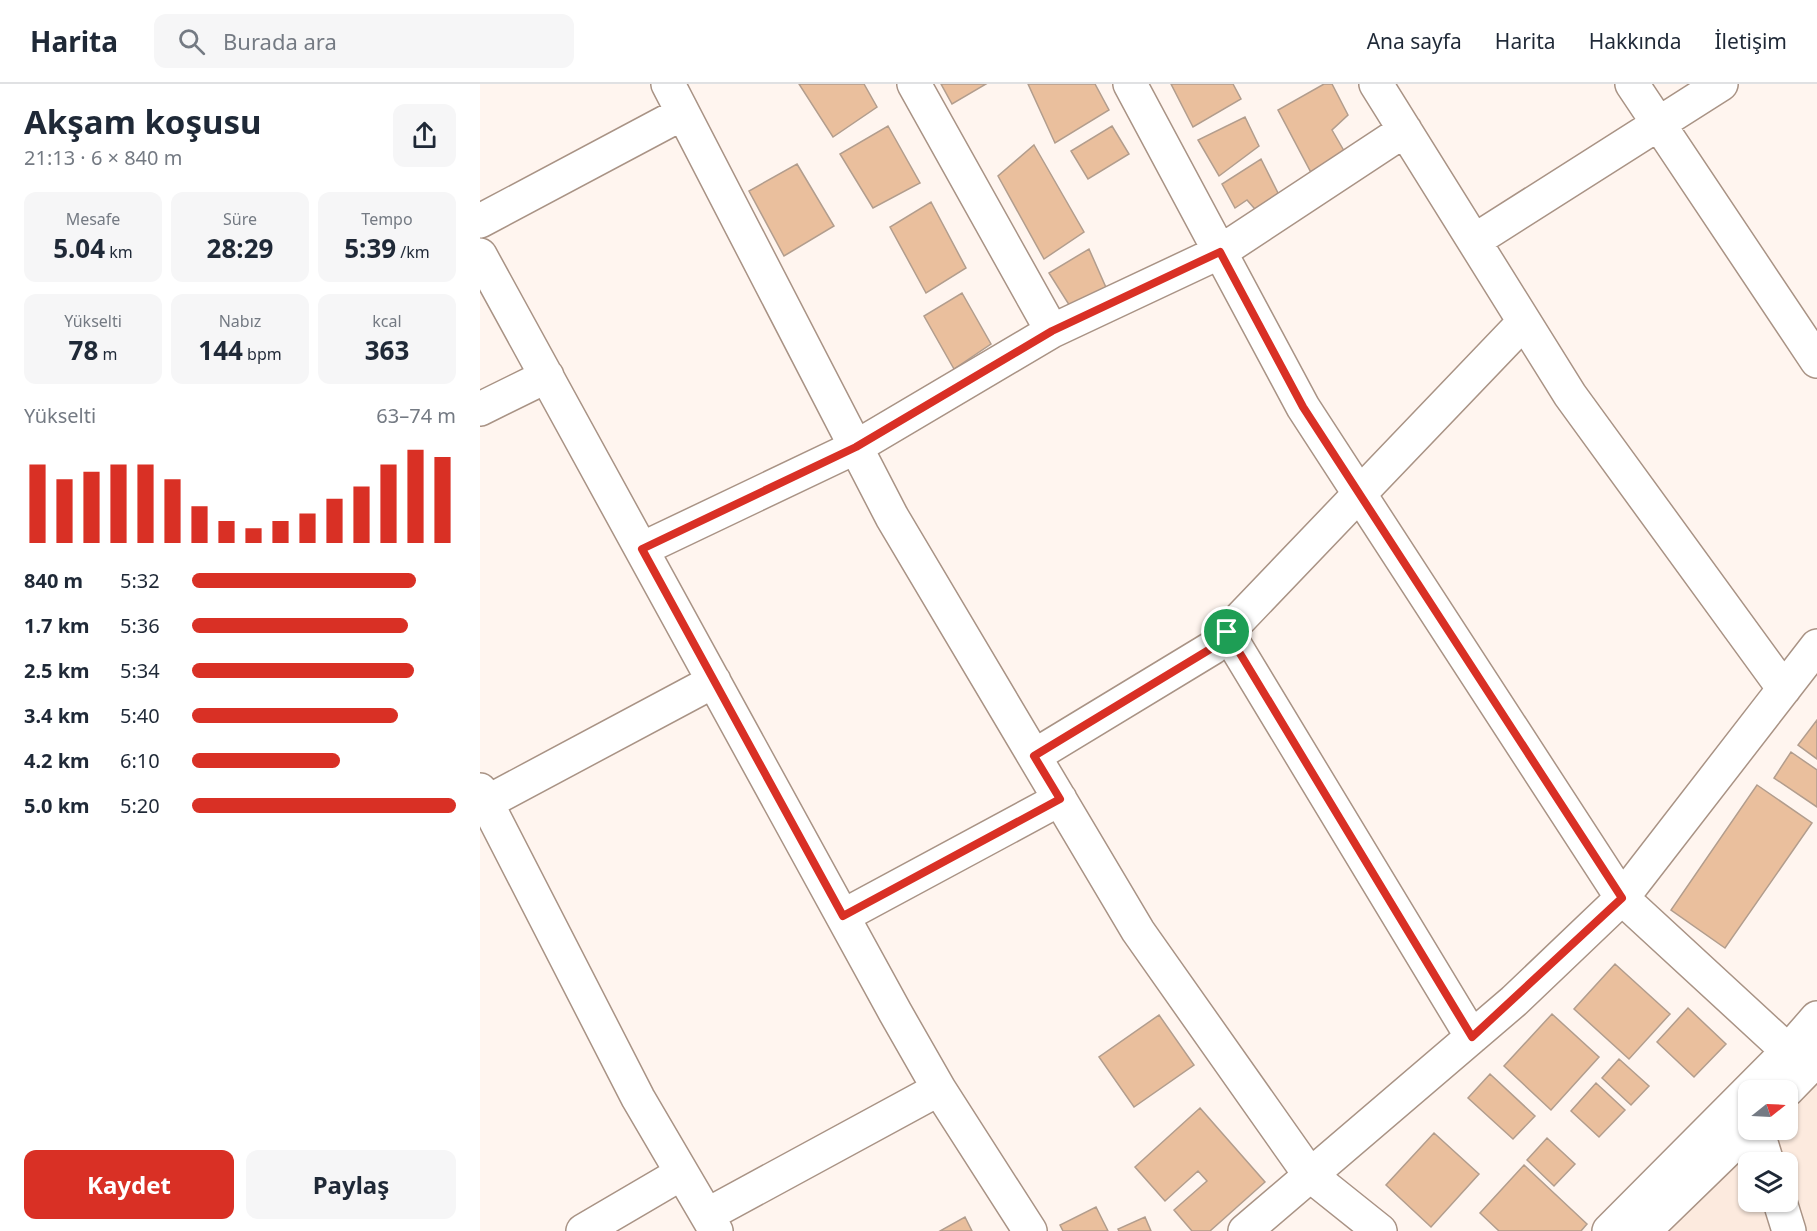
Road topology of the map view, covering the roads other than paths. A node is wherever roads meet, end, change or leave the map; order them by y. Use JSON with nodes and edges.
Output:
{"nodes":[{"id":1,"x":668,"y":84,"type":"edge"},
{"id":2,"x":914,"y":84,"type":"edge"},
{"id":3,"x":1130,"y":84,"type":"edge"},
{"id":4,"x":1376,"y":84,"type":"edge"},
{"id":5,"x":1632,"y":84,"type":"edge"},
{"id":6,"x":1721,"y":84,"type":"edge"},
{"id":7,"x":683,"y":113,"type":"junction"},
{"id":8,"x":1657,"y":123,"type":"junction"},
{"id":9,"x":1405,"y":130,"type":"junction"},
{"id":10,"x":480,"y":221,"type":"edge"},
{"id":11,"x":1474,"y":241,"type":"junction"},
{"id":12,"x":1220,"y":252,"type":"junction"},
{"id":13,"x":480,"y":255,"type":"edge"},
{"id":14,"x":1524,"y":322,"type":"junction"},
{"id":15,"x":1052,"y":331,"type":"junction"},
{"id":16,"x":1817,"y":361,"type":"edge"},
{"id":17,"x":547,"y":376,"type":"junction"},
{"id":18,"x":480,"y":409,"type":"edge"},
{"id":19,"x":856,"y":447,"type":"junction"},
{"id":20,"x":1360,"y":495,"type":"junction"},
{"id":21,"x":642,"y":549,"type":"junction"},
{"id":22,"x":1227,"y":632,"type":"junction"},
{"id":23,"x":1817,"y":646,"type":"edge"},
{"id":24,"x":714,"y":681,"type":"junction"},
{"id":25,"x":1784,"y":689,"type":"junction"},
{"id":26,"x":1034,"y":756,"type":"junction"},
{"id":27,"x":1060,"y":799,"type":"junction"},
{"id":28,"x":482,"y":800,"type":"edge"},
{"id":29,"x":1622,"y":898,"type":"junction"},
{"id":30,"x":843,"y":916,"type":"junction"},
{"id":31,"x":1817,"y":1018,"type":"edge"},
{"id":32,"x":1472,"y":1037,"type":"junction"},
{"id":33,"x":1802,"y":1055,"type":"edge"},
{"id":34,"x":1791,"y":1080,"type":"edge"},
{"id":35,"x":939,"y":1089,"type":"junction"},
{"id":36,"x":1738,"y":1140,"type":"edge"},
{"id":37,"x":682,"y":1173,"type":"junction"},
{"id":38,"x":1310,"y":1175,"type":"junction"},
{"id":39,"x":1783,"y":1212,"type":"edge"},
{"id":40,"x":712,"y":1223,"type":"edge"},
{"id":41,"x":583,"y":1231,"type":"edge"},
{"id":42,"x":1030,"y":1231,"type":"edge"},
{"id":43,"x":1245,"y":1231,"type":"edge"},
{"id":44,"x":1380,"y":1231,"type":"edge"},
{"id":45,"x":1609,"y":1231,"type":"edge"},
{"id":46,"x":1644,"y":1231,"type":"edge"},
{"id":47,"x":1789,"y":1231,"type":"edge"}],
"edges":[{"from":1,"to":7,"type":"street"},
{"from":2,"to":15,"type":"street"},
{"from":3,"to":12,"type":"street"},
{"from":4,"to":9,"type":"street"},
{"from":5,"to":8,"type":"street"},
{"from":6,"to":8,"type":"street"},
{"from":7,"to":10,"type":"street"},
{"from":7,"to":19,"type":"street"},
{"from":8,"to":11,"type":"street"},
{"from":8,"to":16,"type":"street"},
{"from":9,"to":11,"type":"street"},
{"from":9,"to":12,"type":"street"},
{"from":11,"to":14,"type":"street"},
{"from":12,"to":15,"type":"street"},
{"from":12,"to":20,"type":"street"},
{"from":13,"to":17,"type":"street"},
{"from":14,"to":20,"type":"street"},
{"from":14,"to":25,"type":"street"},
{"from":15,"to":19,"type":"street"},
{"from":17,"to":18,"type":"street"},
{"from":17,"to":21,"type":"street"},
{"from":19,"to":21,"type":"street"},
{"from":19,"to":26,"type":"street"},
{"from":20,"to":22,"type":"street"},
{"from":20,"to":29,"type":"street"},
{"from":21,"to":24,"type":"street"},
{"from":22,"to":26,"type":"street"},
{"from":22,"to":32,"type":"street"},
{"from":23,"to":25,"type":"street"},
{"from":24,"to":28,"type":"street"},
{"from":24,"to":30,"type":"street"},
{"from":25,"to":29,"type":"street"},
{"from":26,"to":27,"type":"street"},
{"from":27,"to":30,"type":"street"},
{"from":27,"to":38,"type":"street"},
{"from":28,"to":37,"type":"street"},
{"from":29,"to":32,"type":"street"},
{"from":29,"to":33,"type":"street"},
{"from":30,"to":35,"type":"street"},
{"from":31,"to":33,"type":"street"},
{"from":32,"to":38,"type":"street"},
{"from":33,"to":34,"type":"street"},
{"from":33,"to":45,"type":"street"},
{"from":35,"to":40,"type":"street"},
{"from":35,"to":42,"type":"street"},
{"from":36,"to":46,"type":"street"},
{"from":37,"to":40,"type":"street"},
{"from":37,"to":41,"type":"street"},
{"from":38,"to":43,"type":"street"},
{"from":38,"to":44,"type":"street"},
{"from":39,"to":47,"type":"street"}]}
